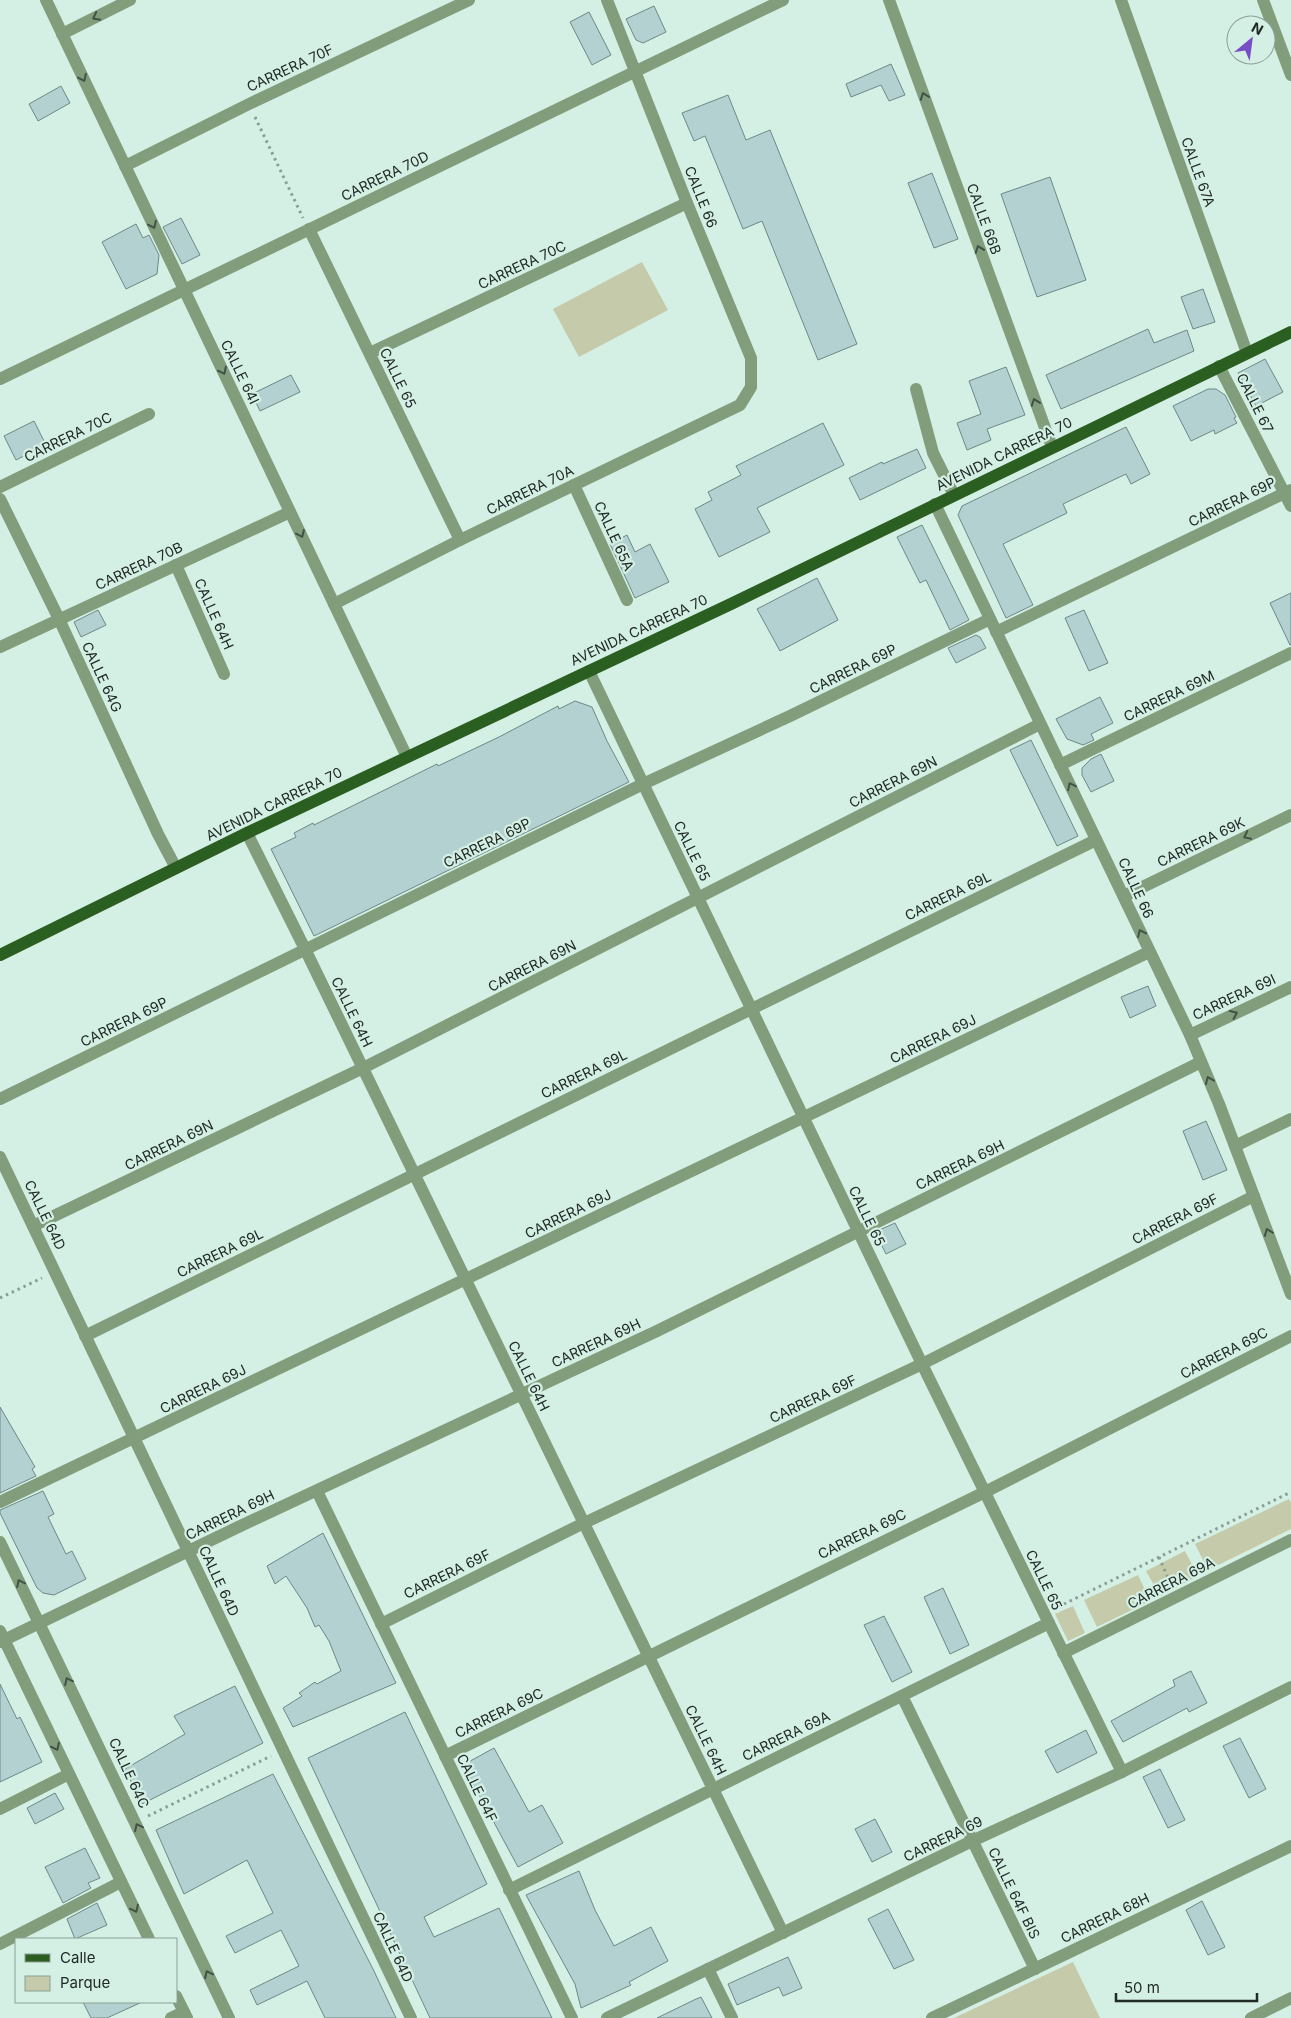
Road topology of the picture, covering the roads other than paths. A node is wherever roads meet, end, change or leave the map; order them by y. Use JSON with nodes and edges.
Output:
{"nodes":[{"id":1,"x":46,"y":0,"type":"edge"},
{"id":2,"x":130,"y":0,"type":"edge"},
{"id":3,"x":469,"y":0,"type":"edge"},
{"id":4,"x":607,"y":0,"type":"edge"},
{"id":5,"x":783,"y":0,"type":"edge"},
{"id":6,"x":889,"y":0,"type":"edge"},
{"id":7,"x":1121,"y":0,"type":"edge"},
{"id":8,"x":1263,"y":0,"type":"edge"},
{"id":9,"x":62,"y":34,"type":"junction"},
{"id":10,"x":636,"y":71,"type":"junction"},
{"id":11,"x":1291,"y":75,"type":"edge"},
{"id":12,"x":125,"y":166,"type":"junction"},
{"id":13,"x":687,"y":203,"type":"junction"},
{"id":14,"x":309,"y":229,"type":"junction"},
{"id":15,"x":184,"y":290,"type":"junction"},
{"id":16,"x":1291,"y":332,"type":"edge"},
{"id":17,"x":1247,"y":353,"type":"junction"},
{"id":18,"x":370,"y":354,"type":"junction"},
{"id":19,"x":1219,"y":366,"type":"junction"},
{"id":20,"x":0,"y":379,"type":"edge"},
{"id":21,"x":916,"y":389,"type":"dead end"},
{"id":22,"x":740,"y":405,"type":"joint"},
{"id":23,"x":149,"y":414,"type":"dead end"},
{"id":24,"x":1052,"y":448,"type":"junction"},
{"id":25,"x":574,"y":485,"type":"junction"},
{"id":26,"x":0,"y":487,"type":"edge"},
{"id":27,"x":1288,"y":491,"type":"edge"},
{"id":28,"x":954,"y":495,"type":"junction"},
{"id":29,"x":0,"y":499,"type":"edge"},
{"id":30,"x":935,"y":504,"type":"junction"},
{"id":31,"x":1291,"y":506,"type":"edge"},
{"id":32,"x":290,"y":512,"type":"junction"},
{"id":33,"x":460,"y":540,"type":"junction"},
{"id":34,"x":176,"y":565,"type":"junction"},
{"id":35,"x":626,"y":600,"type":"dead end"},
{"id":36,"x":334,"y":604,"type":"junction"},
{"id":37,"x":59,"y":619,"type":"junction"},
{"id":38,"x":990,"y":619,"type":"junction"},
{"id":39,"x":996,"y":632,"type":"junction"},
{"id":40,"x":0,"y":647,"type":"edge"},
{"id":41,"x":1291,"y":653,"type":"edge"},
{"id":42,"x":589,"y":671,"type":"junction"},
{"id":43,"x":224,"y":674,"type":"dead end"},
{"id":44,"x":1040,"y":724,"type":"junction"},
{"id":45,"x":407,"y":757,"type":"junction"},
{"id":46,"x":1060,"y":765,"type":"junction"},
{"id":47,"x":643,"y":784,"type":"junction"},
{"id":48,"x":1291,"y":815,"type":"edge"},
{"id":49,"x":247,"y":833,"type":"junction"},
{"id":50,"x":1096,"y":840,"type":"junction"},
{"id":51,"x":176,"y":868,"type":"junction"},
{"id":52,"x":1124,"y":896,"type":"junction"},
{"id":53,"x":698,"y":898,"type":"junction"},
{"id":54,"x":305,"y":949,"type":"junction"},
{"id":55,"x":1149,"y":952,"type":"junction"},
{"id":56,"x":0,"y":955,"type":"edge"},
{"id":57,"x":1291,"y":987,"type":"edge"},
{"id":58,"x":751,"y":1009,"type":"junction"},
{"id":59,"x":1190,"y":1035,"type":"junction"},
{"id":60,"x":1202,"y":1062,"type":"junction"},
{"id":61,"x":363,"y":1068,"type":"junction"},
{"id":62,"x":0,"y":1099,"type":"edge"},
{"id":63,"x":803,"y":1118,"type":"junction"},
{"id":64,"x":1291,"y":1118,"type":"edge"},
{"id":65,"x":1235,"y":1146,"type":"junction"},
{"id":66,"x":0,"y":1157,"type":"edge"},
{"id":67,"x":415,"y":1174,"type":"junction"},
{"id":68,"x":1254,"y":1196,"type":"junction"},
{"id":69,"x":33,"y":1226,"type":"junction"},
{"id":70,"x":858,"y":1232,"type":"junction"},
{"id":71,"x":1285,"y":1261,"type":"edge"},
{"id":72,"x":466,"y":1279,"type":"junction"},
{"id":73,"x":1291,"y":1294,"type":"edge"},
{"id":74,"x":85,"y":1336,"type":"junction"},
{"id":75,"x":1291,"y":1336,"type":"edge"},
{"id":76,"x":922,"y":1364,"type":"junction"},
{"id":77,"x":522,"y":1395,"type":"junction"},
{"id":78,"x":134,"y":1438,"type":"junction"},
{"id":79,"x":317,"y":1491,"type":"junction"},
{"id":80,"x":985,"y":1492,"type":"junction"},
{"id":81,"x":0,"y":1502,"type":"edge"},
{"id":82,"x":584,"y":1523,"type":"junction"},
{"id":83,"x":1291,"y":1540,"type":"edge"},
{"id":84,"x":0,"y":1542,"type":"edge"},
{"id":85,"x":188,"y":1552,"type":"junction"},
{"id":86,"x":1047,"y":1619,"type":"junction"},
{"id":87,"x":40,"y":1623,"type":"junction"},
{"id":88,"x":381,"y":1624,"type":"junction"},
{"id":89,"x":1,"y":1638,"type":"edge"},
{"id":90,"x":1064,"y":1653,"type":"junction"},
{"id":91,"x":648,"y":1655,"type":"junction"},
{"id":92,"x":1291,"y":1687,"type":"edge"},
{"id":93,"x":902,"y":1696,"type":"junction"},
{"id":94,"x":445,"y":1756,"type":"junction"},
{"id":95,"x":1122,"y":1772,"type":"junction"},
{"id":96,"x":69,"y":1774,"type":"junction"},
{"id":97,"x":713,"y":1788,"type":"junction"},
{"id":98,"x":0,"y":1808,"type":"edge"},
{"id":99,"x":972,"y":1841,"type":"junction"},
{"id":100,"x":1291,"y":1846,"type":"edge"},
{"id":101,"x":122,"y":1882,"type":"junction"},
{"id":102,"x":510,"y":1890,"type":"junction"},
{"id":103,"x":783,"y":1933,"type":"junction"},
{"id":104,"x":149,"y":1938,"type":"edge"},
{"id":105,"x":0,"y":1944,"type":"edge"},
{"id":106,"x":708,"y":1969,"type":"junction"},
{"id":107,"x":1035,"y":1969,"type":"junction"},
{"id":108,"x":1291,"y":1998,"type":"edge"},
{"id":109,"x":178,"y":2000,"type":"edge"},
{"id":110,"x":186,"y":2015,"type":"edge"},
{"id":111,"x":171,"y":2018,"type":"edge"},
{"id":112,"x":229,"y":2018,"type":"edge"},
{"id":113,"x":410,"y":2018,"type":"edge"},
{"id":114,"x":572,"y":2018,"type":"edge"},
{"id":115,"x":607,"y":2018,"type":"edge"},
{"id":116,"x":732,"y":2018,"type":"edge"},
{"id":117,"x":932,"y":2018,"type":"edge"},
{"id":118,"x":1251,"y":2018,"type":"edge"}],
"edges":[{"from":1,"to":9,"type":"street","name":"CALLE 64I"},
{"from":2,"to":9,"type":"street","one_way":true},
{"from":3,"to":12,"type":"street","name":"CARRERA 70F"},
{"from":4,"to":10,"type":"street","name":"CALLE 66"},
{"from":5,"to":10,"type":"street","name":"CARRERA 70D"},
{"from":24,"to":6,"type":"street","name":"CALLE 66B","one_way":true},
{"from":7,"to":17,"type":"street","name":"CALLE 67A"},
{"from":8,"to":11,"type":"street"},
{"from":9,"to":12,"type":"street","name":"CALLE 64I","one_way":true},
{"from":10,"to":13,"type":"street","name":"CALLE 66"},
{"from":10,"to":14,"type":"street","name":"CARRERA 70D"},
{"from":12,"to":15,"type":"street","name":"CALLE 64I","one_way":true},
{"from":13,"to":18,"type":"street","name":"CARRERA 70C"},
{"from":13,"to":22,"type":"street","name":"CALLE 66"},
{"from":14,"to":15,"type":"street","name":"CARRERA 70D"},
{"from":14,"to":18,"type":"street","name":"CALLE 65"},
{"from":15,"to":20,"type":"street","name":"CARRERA 70D"},
{"from":15,"to":32,"type":"street","name":"CALLE 64I","one_way":true},
{"from":16,"to":17,"type":"main road","name":"AVENIDA CARRERA 70"},
{"from":17,"to":19,"type":"main road","name":"AVENIDA CARRERA 70"},
{"from":18,"to":33,"type":"street","name":"CALLE 65"},
{"from":19,"to":24,"type":"main road","name":"AVENIDA CARRERA 70"},
{"from":19,"to":27,"type":"street","name":"CALLE 67"},
{"from":21,"to":28,"type":"street"},
{"from":22,"to":25,"type":"street","name":"CARRERA 70A"},
{"from":23,"to":26,"type":"street","name":"CARRERA 70C"},
{"from":24,"to":28,"type":"main road","name":"AVENIDA CARRERA 70"},
{"from":25,"to":33,"type":"street","name":"CARRERA 70A"},
{"from":25,"to":35,"type":"street","name":"CALLE 65A"},
{"from":27,"to":31,"type":"street","name":"CALLE 67"},
{"from":27,"to":39,"type":"street","name":"CARRERA 69P"},
{"from":28,"to":30,"type":"main road","name":"AVENIDA CARRERA 70"},
{"from":29,"to":37,"type":"street","name":"CALLE 64G"},
{"from":30,"to":38,"type":"street","name":"CALLE 66"},
{"from":30,"to":42,"type":"main road","name":"AVENIDA CARRERA 70"},
{"from":32,"to":34,"type":"street","name":"CARRERA 70B"},
{"from":32,"to":36,"type":"street","name":"CALLE 64I","one_way":true},
{"from":33,"to":36,"type":"street","name":"CARRERA 70A"},
{"from":34,"to":37,"type":"street","name":"CARRERA 70B"},
{"from":34,"to":43,"type":"street","name":"CALLE 64H"},
{"from":36,"to":45,"type":"street","name":"CALLE 64I"},
{"from":37,"to":40,"type":"street","name":"CARRERA 70B"},
{"from":37,"to":51,"type":"street","name":"CALLE 64G"},
{"from":38,"to":39,"type":"street","name":"CALLE 66"},
{"from":38,"to":47,"type":"street","name":"CARRERA 69P"},
{"from":39,"to":44,"type":"street","name":"CALLE 66"},
{"from":41,"to":46,"type":"street","name":"CARRERA 69M"},
{"from":42,"to":45,"type":"main road","name":"AVENIDA CARRERA 70"},
{"from":42,"to":47,"type":"street","name":"CALLE 65"},
{"from":44,"to":46,"type":"street","name":"CALLE 66"},
{"from":44,"to":53,"type":"street","name":"CARRERA 69N"},
{"from":45,"to":49,"type":"main road","name":"AVENIDA CARRERA 70"},
{"from":50,"to":46,"type":"street","name":"CALLE 66","one_way":true},
{"from":47,"to":53,"type":"street","name":"CALLE 65"},
{"from":47,"to":54,"type":"street","name":"CARRERA 69P"},
{"from":48,"to":52,"type":"street","name":"CARRERA 69K","one_way":true},
{"from":49,"to":51,"type":"main road","name":"AVENIDA CARRERA 70"},
{"from":49,"to":54,"type":"street","name":"CALLE 64H"},
{"from":50,"to":52,"type":"street","name":"CALLE 66"},
{"from":50,"to":58,"type":"street","name":"CARRERA 69L"},
{"from":51,"to":56,"type":"main road","name":"AVENIDA CARRERA 70"},
{"from":55,"to":52,"type":"street","name":"CALLE 66","one_way":true},
{"from":53,"to":58,"type":"street","name":"CALLE 65"},
{"from":53,"to":61,"type":"street","name":"CARRERA 69N"},
{"from":54,"to":61,"type":"street","name":"CALLE 64H"},
{"from":54,"to":62,"type":"street","name":"CARRERA 69P"},
{"from":55,"to":59,"type":"street","name":"CALLE 66"},
{"from":55,"to":63,"type":"street","name":"CARRERA 69J"},
{"from":59,"to":57,"type":"street","name":"CARRERA 69I","one_way":true},
{"from":58,"to":63,"type":"street","name":"CALLE 65"},
{"from":58,"to":67,"type":"street","name":"CARRERA 69L"},
{"from":59,"to":60,"type":"street","name":"CALLE 66"},
{"from":65,"to":60,"type":"street","name":"CALLE 66","one_way":true},
{"from":60,"to":70,"type":"street","name":"CARRERA 69H"},
{"from":61,"to":67,"type":"street","name":"CALLE 64H"},
{"from":61,"to":69,"type":"street","name":"CARRERA 69N"},
{"from":63,"to":70,"type":"street","name":"CALLE 65"},
{"from":63,"to":72,"type":"street","name":"CARRERA 69J"},
{"from":64,"to":65,"type":"street"},
{"from":65,"to":68,"type":"street","name":"CALLE 66"},
{"from":66,"to":69,"type":"street","name":"CALLE 64D"},
{"from":67,"to":72,"type":"street","name":"CALLE 64H"},
{"from":67,"to":74,"type":"street","name":"CARRERA 69L"},
{"from":71,"to":68,"type":"street","name":"CALLE 66","one_way":true},
{"from":68,"to":76,"type":"street","name":"CARRERA 69F"},
{"from":69,"to":74,"type":"street","name":"CALLE 64D"},
{"from":70,"to":76,"type":"street","name":"CALLE 65"},
{"from":70,"to":77,"type":"street","name":"CARRERA 69H"},
{"from":71,"to":73,"type":"street","name":"CALLE 66"},
{"from":72,"to":77,"type":"street","name":"CALLE 64H"},
{"from":72,"to":78,"type":"street","name":"CARRERA 69J"},
{"from":74,"to":78,"type":"street","name":"CALLE 64D"},
{"from":75,"to":80,"type":"street","name":"CARRERA 69C"},
{"from":76,"to":80,"type":"street","name":"CALLE 65"},
{"from":76,"to":82,"type":"street","name":"CARRERA 69F"},
{"from":77,"to":79,"type":"street","name":"CARRERA 69H"},
{"from":77,"to":82,"type":"street","name":"CALLE 64H"},
{"from":78,"to":81,"type":"street","name":"CARRERA 69J"},
{"from":78,"to":85,"type":"street","name":"CALLE 64D"},
{"from":79,"to":85,"type":"street","name":"CARRERA 69H"},
{"from":79,"to":88,"type":"street","name":"CALLE 64F"},
{"from":80,"to":86,"type":"street","name":"CALLE 65"},
{"from":80,"to":91,"type":"street","name":"CARRERA 69C"},
{"from":82,"to":88,"type":"street","name":"CARRERA 69F"},
{"from":82,"to":91,"type":"street","name":"CALLE 64H"},
{"from":83,"to":90,"type":"street","name":"CARRERA 69A"},
{"from":87,"to":84,"type":"street","name":"CALLE 64C","one_way":true},
{"from":85,"to":87,"type":"street","name":"CARRERA 69H"},
{"from":85,"to":113,"type":"street","name":"CALLE 64D"},
{"from":86,"to":90,"type":"street","name":"CALLE 65"},
{"from":86,"to":93,"type":"street","name":"CARRERA 69A"},
{"from":87,"to":89,"type":"street","name":"CARRERA 69H"},
{"from":112,"to":87,"type":"street","name":"CALLE 64C","one_way":true},
{"from":88,"to":94,"type":"street","name":"CALLE 64F"},
{"from":89,"to":96,"type":"street","one_way":true},
{"from":90,"to":95,"type":"street","name":"CALLE 65"},
{"from":91,"to":94,"type":"street","name":"CARRERA 69C"},
{"from":91,"to":97,"type":"street","name":"CALLE 64H"},
{"from":92,"to":95,"type":"street","name":"CARRERA 69"},
{"from":93,"to":97,"type":"street","name":"CARRERA 69A"},
{"from":93,"to":99,"type":"street","name":"CALLE 64F BIS"},
{"from":94,"to":102,"type":"street","name":"CALLE 64F"},
{"from":95,"to":99,"type":"street","name":"CARRERA 69"},
{"from":96,"to":98,"type":"street"},
{"from":96,"to":101,"type":"street"},
{"from":97,"to":102,"type":"street","name":"CARRERA 69A"},
{"from":97,"to":103,"type":"street","name":"CALLE 64H"},
{"from":99,"to":103,"type":"street","name":"CARRERA 69"},
{"from":99,"to":107,"type":"street","name":"CALLE 64F BIS"},
{"from":100,"to":107,"type":"street","name":"CARRERA 68H"},
{"from":101,"to":104,"type":"street","one_way":true},
{"from":101,"to":105,"type":"street"},
{"from":102,"to":114,"type":"street","name":"CALLE 64F"},
{"from":103,"to":106,"type":"street","name":"CARRERA 69"},
{"from":106,"to":115,"type":"street","name":"CARRERA 69"},
{"from":106,"to":116,"type":"street"},
{"from":107,"to":117,"type":"street","name":"CARRERA 68H"},
{"from":108,"to":118,"type":"street"},
{"from":109,"to":110,"type":"street"},
{"from":110,"to":111,"type":"street"}]}
